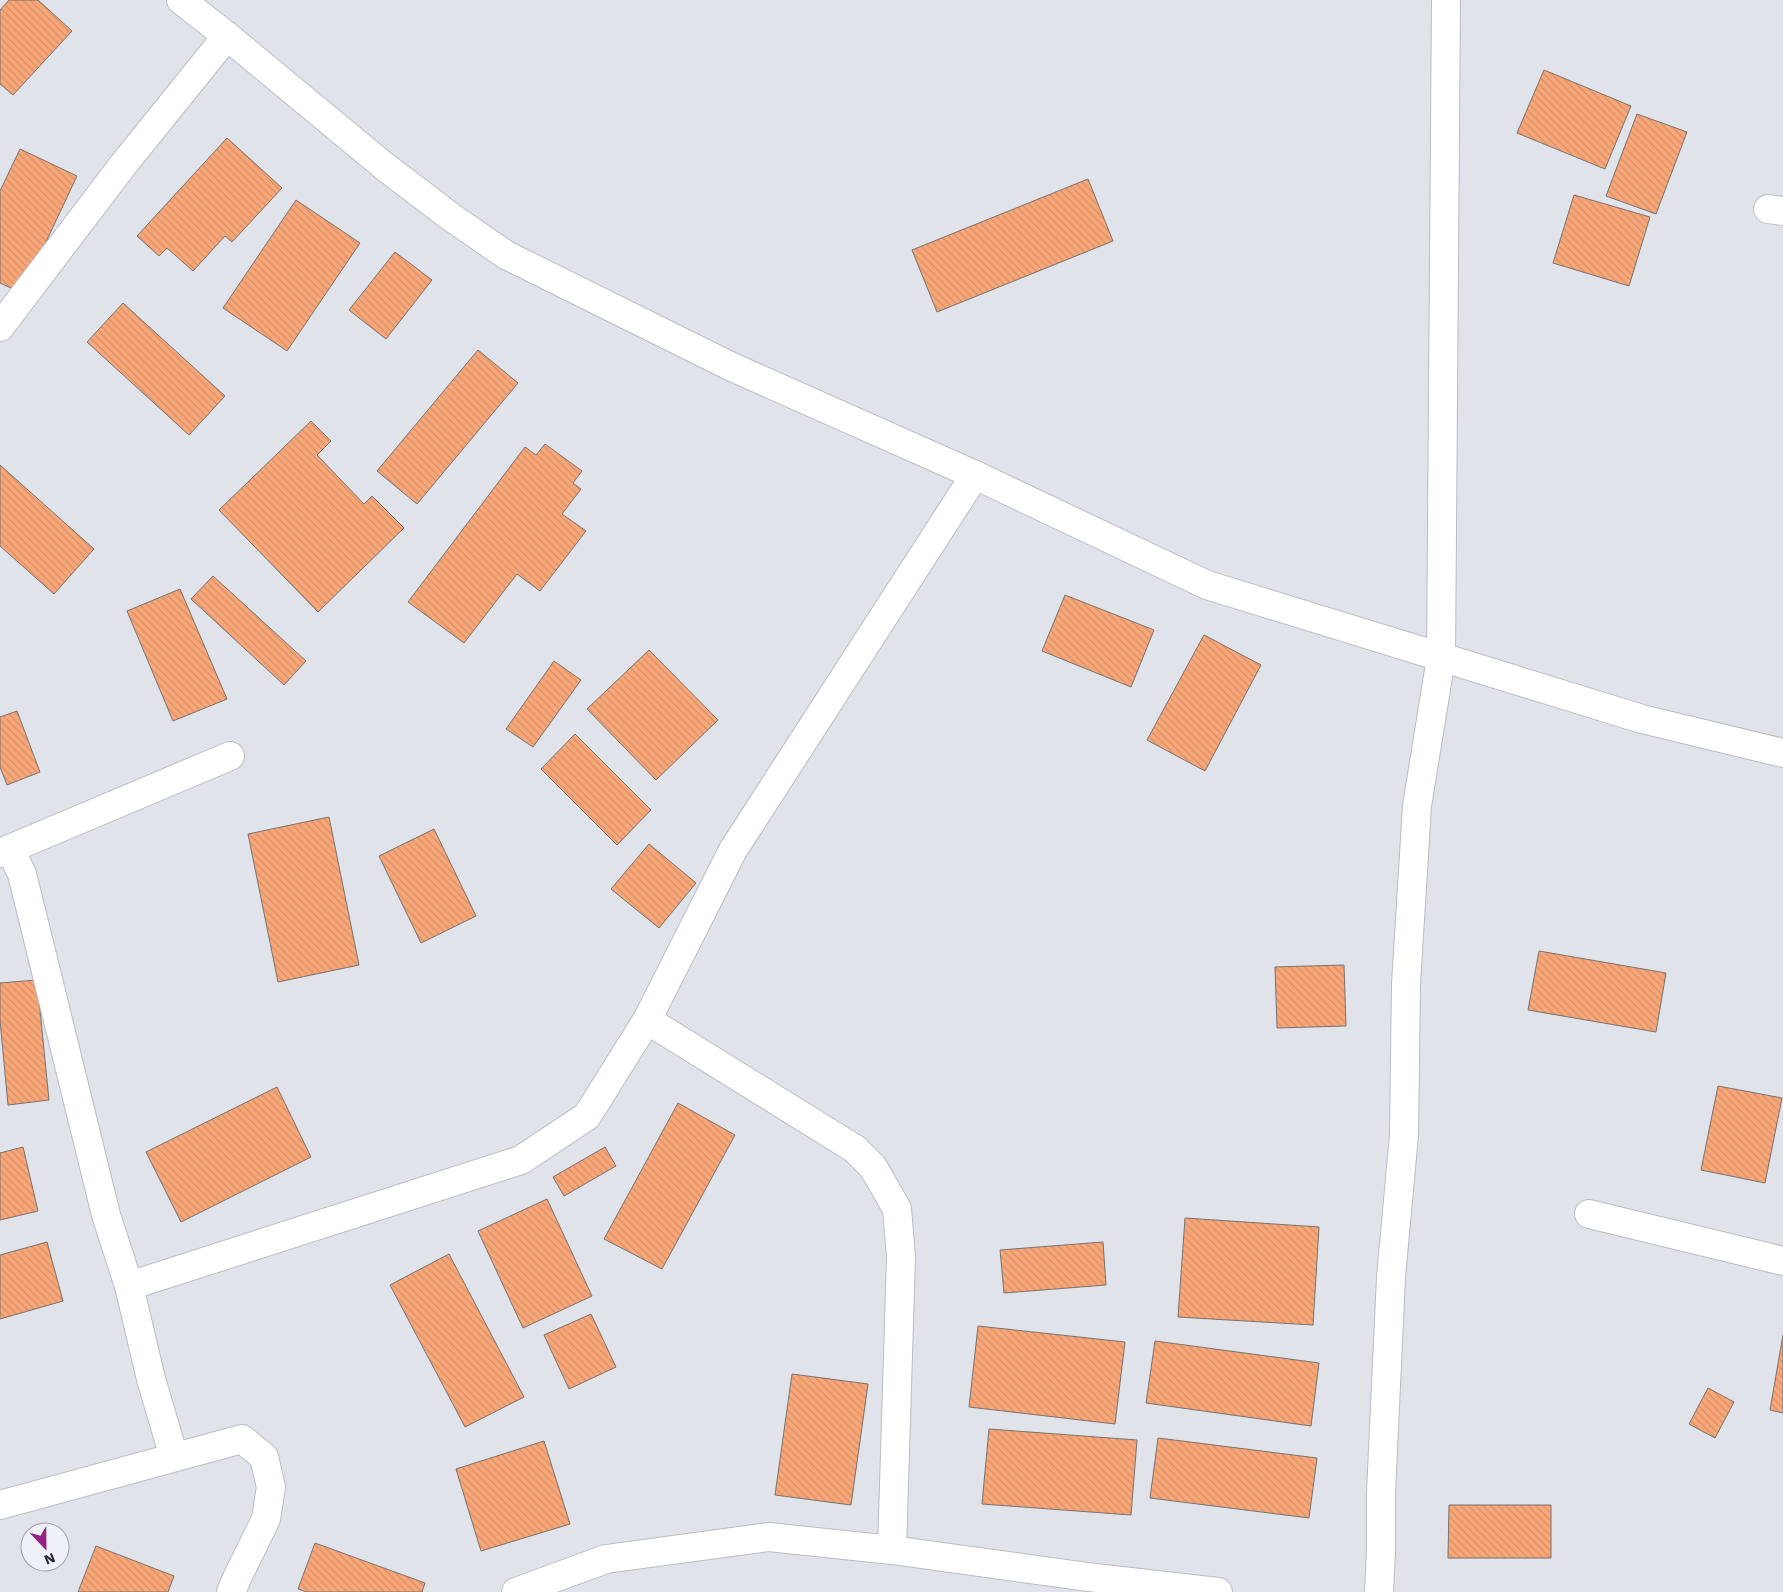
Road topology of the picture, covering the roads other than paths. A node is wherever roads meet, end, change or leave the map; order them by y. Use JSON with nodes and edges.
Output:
{"nodes":[{"id":1,"x":181,"y":0,"type":"edge"},
{"id":2,"x":1446,"y":0,"type":"edge"},
{"id":3,"x":227,"y":36,"type":"junction"},
{"id":4,"x":0,"y":327,"type":"edge"},
{"id":5,"x":976,"y":475,"type":"junction"},
{"id":6,"x":1441,"y":658,"type":"junction"},
{"id":7,"x":1783,"y":753,"type":"edge"},
{"id":8,"x":230,"y":756,"type":"dead end"},
{"id":9,"x":5,"y":851,"type":"edge"},
{"id":10,"x":647,"y":1020,"type":"junction"},
{"id":11,"x":1589,"y":1214,"type":"dead end"},
{"id":12,"x":1783,"y":1261,"type":"edge"},
{"id":13,"x":129,"y":1286,"type":"junction"},
{"id":14,"x":174,"y":1457,"type":"junction"},
{"id":15,"x":0,"y":1505,"type":"edge"},
{"id":16,"x":892,"y":1550,"type":"junction"},
{"id":17,"x":231,"y":1592,"type":"edge"},
{"id":18,"x":516,"y":1592,"type":"edge"},
{"id":19,"x":1218,"y":1592,"type":"edge"},
{"id":20,"x":1379,"y":1592,"type":"edge"}],
"edges":[{"from":1,"to":3,"type":"street"},
{"from":2,"to":6,"type":"street"},
{"from":3,"to":4,"type":"street"},
{"from":3,"to":5,"type":"street"},
{"from":5,"to":6,"type":"street"},
{"from":5,"to":10,"type":"street"},
{"from":6,"to":7,"type":"street"},
{"from":6,"to":20,"type":"street"},
{"from":8,"to":9,"type":"street"},
{"from":9,"to":13,"type":"street"},
{"from":10,"to":13,"type":"street"},
{"from":10,"to":16,"type":"street"},
{"from":11,"to":12,"type":"street"},
{"from":13,"to":14,"type":"street"},
{"from":14,"to":15,"type":"street"},
{"from":14,"to":17,"type":"street"},
{"from":16,"to":18,"type":"street"},
{"from":16,"to":19,"type":"street"}]}
